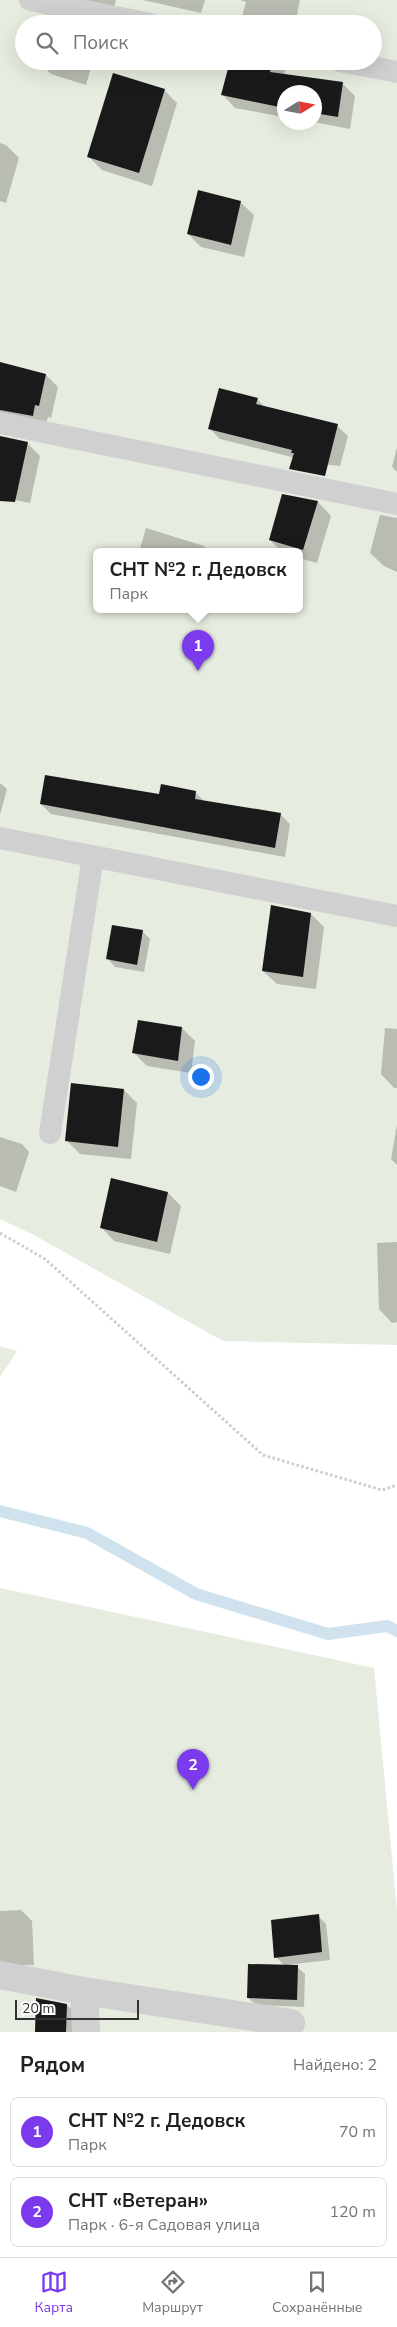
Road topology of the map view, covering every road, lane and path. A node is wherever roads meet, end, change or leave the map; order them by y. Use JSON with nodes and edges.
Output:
{"nodes":[{"id":1,"x":30,"y":0,"type":"edge"},
{"id":2,"x":105,"y":15,"type":"edge"},
{"id":3,"x":382,"y":69,"type":"edge"},
{"id":4,"x":397,"y":72,"type":"edge"},
{"id":5,"x":0,"y":423,"type":"edge"},
{"id":6,"x":397,"y":504,"type":"edge"},
{"id":7,"x":0,"y":838,"type":"edge"},
{"id":8,"x":93,"y":857,"type":"junction"},
{"id":9,"x":397,"y":916,"type":"edge"},
{"id":10,"x":50,"y":1133,"type":"dead end"},
{"id":11,"x":0,"y":1233,"type":"edge"},
{"id":12,"x":397,"y":1485,"type":"edge"},
{"id":13,"x":0,"y":1974,"type":"edge"},
{"id":14,"x":84,"y":1991,"type":"junction"},
{"id":15,"x":291,"y":2023,"type":"dead end"},
{"id":16,"x":86,"y":2032,"type":"edge"}],
"edges":[{"from":1,"to":2,"type":"lane"},
{"from":3,"to":4,"type":"lane"},
{"from":5,"to":6,"type":"lane"},
{"from":7,"to":8,"type":"lane"},
{"from":8,"to":9,"type":"lane"},
{"from":8,"to":10,"type":"lane"},
{"from":11,"to":12,"type":"path"},
{"from":13,"to":14,"type":"street"},
{"from":14,"to":15,"type":"street"},
{"from":14,"to":16,"type":"street"}]}
